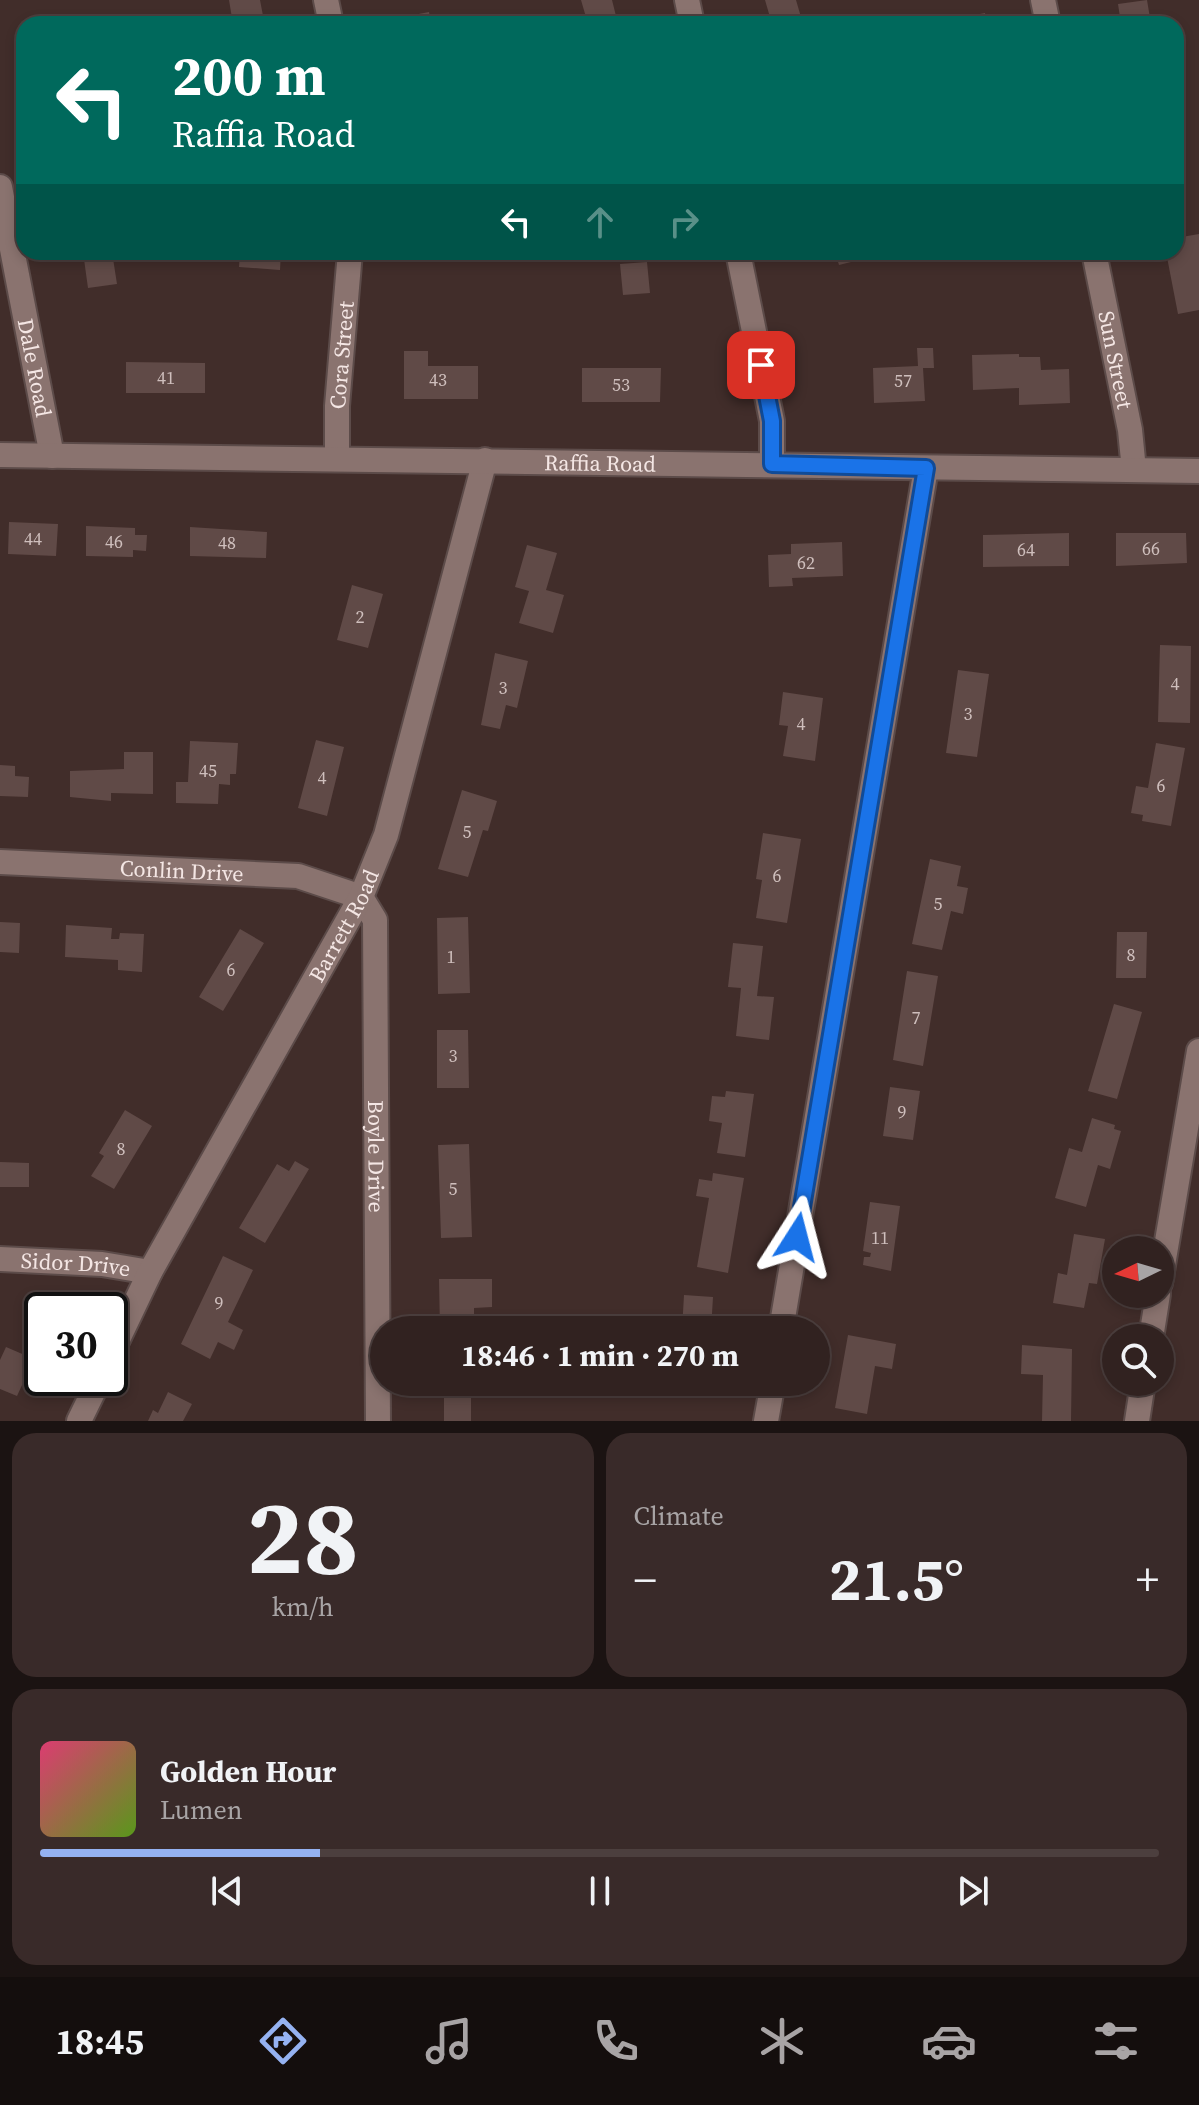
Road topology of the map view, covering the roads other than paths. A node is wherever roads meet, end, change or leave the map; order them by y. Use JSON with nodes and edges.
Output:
{"nodes":[{"id":1,"x":0,"y":187,"type":"edge"},
{"id":2,"x":349,"y":260,"type":"edge"},
{"id":3,"x":740,"y":260,"type":"edge"},
{"id":4,"x":1096,"y":260,"type":"edge"},
{"id":5,"x":0,"y":455,"type":"edge"},
{"id":6,"x":52,"y":456,"type":"junction"},
{"id":7,"x":337,"y":459,"type":"junction"},
{"id":8,"x":485,"y":460,"type":"junction"},
{"id":9,"x":772,"y":464,"type":"junction"},
{"id":10,"x":926,"y":468,"type":"junction"},
{"id":11,"x":1134,"y":470,"type":"junction"},
{"id":12,"x":1199,"y":471,"type":"edge"},
{"id":13,"x":0,"y":862,"type":"edge"},
{"id":14,"x":361,"y":897,"type":"junction"},
{"id":15,"x":1199,"y":1051,"type":"edge"},
{"id":16,"x":1168,"y":1236,"type":"edge"},
{"id":17,"x":0,"y":1259,"type":"edge"},
{"id":18,"x":150,"y":1272,"type":"junction"},
{"id":19,"x":783,"y":1316,"type":"edge"},
{"id":20,"x":128,"y":1318,"type":"edge"},
{"id":21,"x":91,"y":1396,"type":"edge"},
{"id":22,"x":770,"y":1396,"type":"edge"},
{"id":23,"x":1141,"y":1396,"type":"edge"},
{"id":24,"x":79,"y":1421,"type":"edge"},
{"id":25,"x":378,"y":1421,"type":"edge"},
{"id":26,"x":766,"y":1421,"type":"edge"},
{"id":27,"x":1137,"y":1421,"type":"edge"}],
"edges":[{"from":1,"to":6,"type":"street","name":"Dale Road"},
{"from":2,"to":7,"type":"street","name":"Cora Street"},
{"from":3,"to":9,"type":"street"},
{"from":4,"to":11,"type":"street","name":"Sun Street"},
{"from":5,"to":6,"type":"street","name":"Raffia Road"},
{"from":6,"to":7,"type":"street","name":"Raffia Road"},
{"from":7,"to":8,"type":"street","name":"Raffia Road"},
{"from":8,"to":9,"type":"street","name":"Raffia Road"},
{"from":8,"to":14,"type":"street","name":"Barrett Road"},
{"from":9,"to":10,"type":"street","name":"Raffia Road"},
{"from":10,"to":11,"type":"street","name":"Raffia Road"},
{"from":10,"to":19,"type":"street"},
{"from":11,"to":12,"type":"street","name":"Raffia Road"},
{"from":13,"to":14,"type":"street","name":"Conlin Drive"},
{"from":14,"to":18,"type":"street","name":"Barrett Road"},
{"from":14,"to":25,"type":"street","name":"Boyle Drive"},
{"from":15,"to":16,"type":"street"},
{"from":17,"to":18,"type":"street","name":"Sidor Drive"},
{"from":18,"to":20,"type":"street","name":"Barrett Road"},
{"from":21,"to":24,"type":"street"},
{"from":22,"to":26,"type":"street"},
{"from":23,"to":27,"type":"street"}]}
